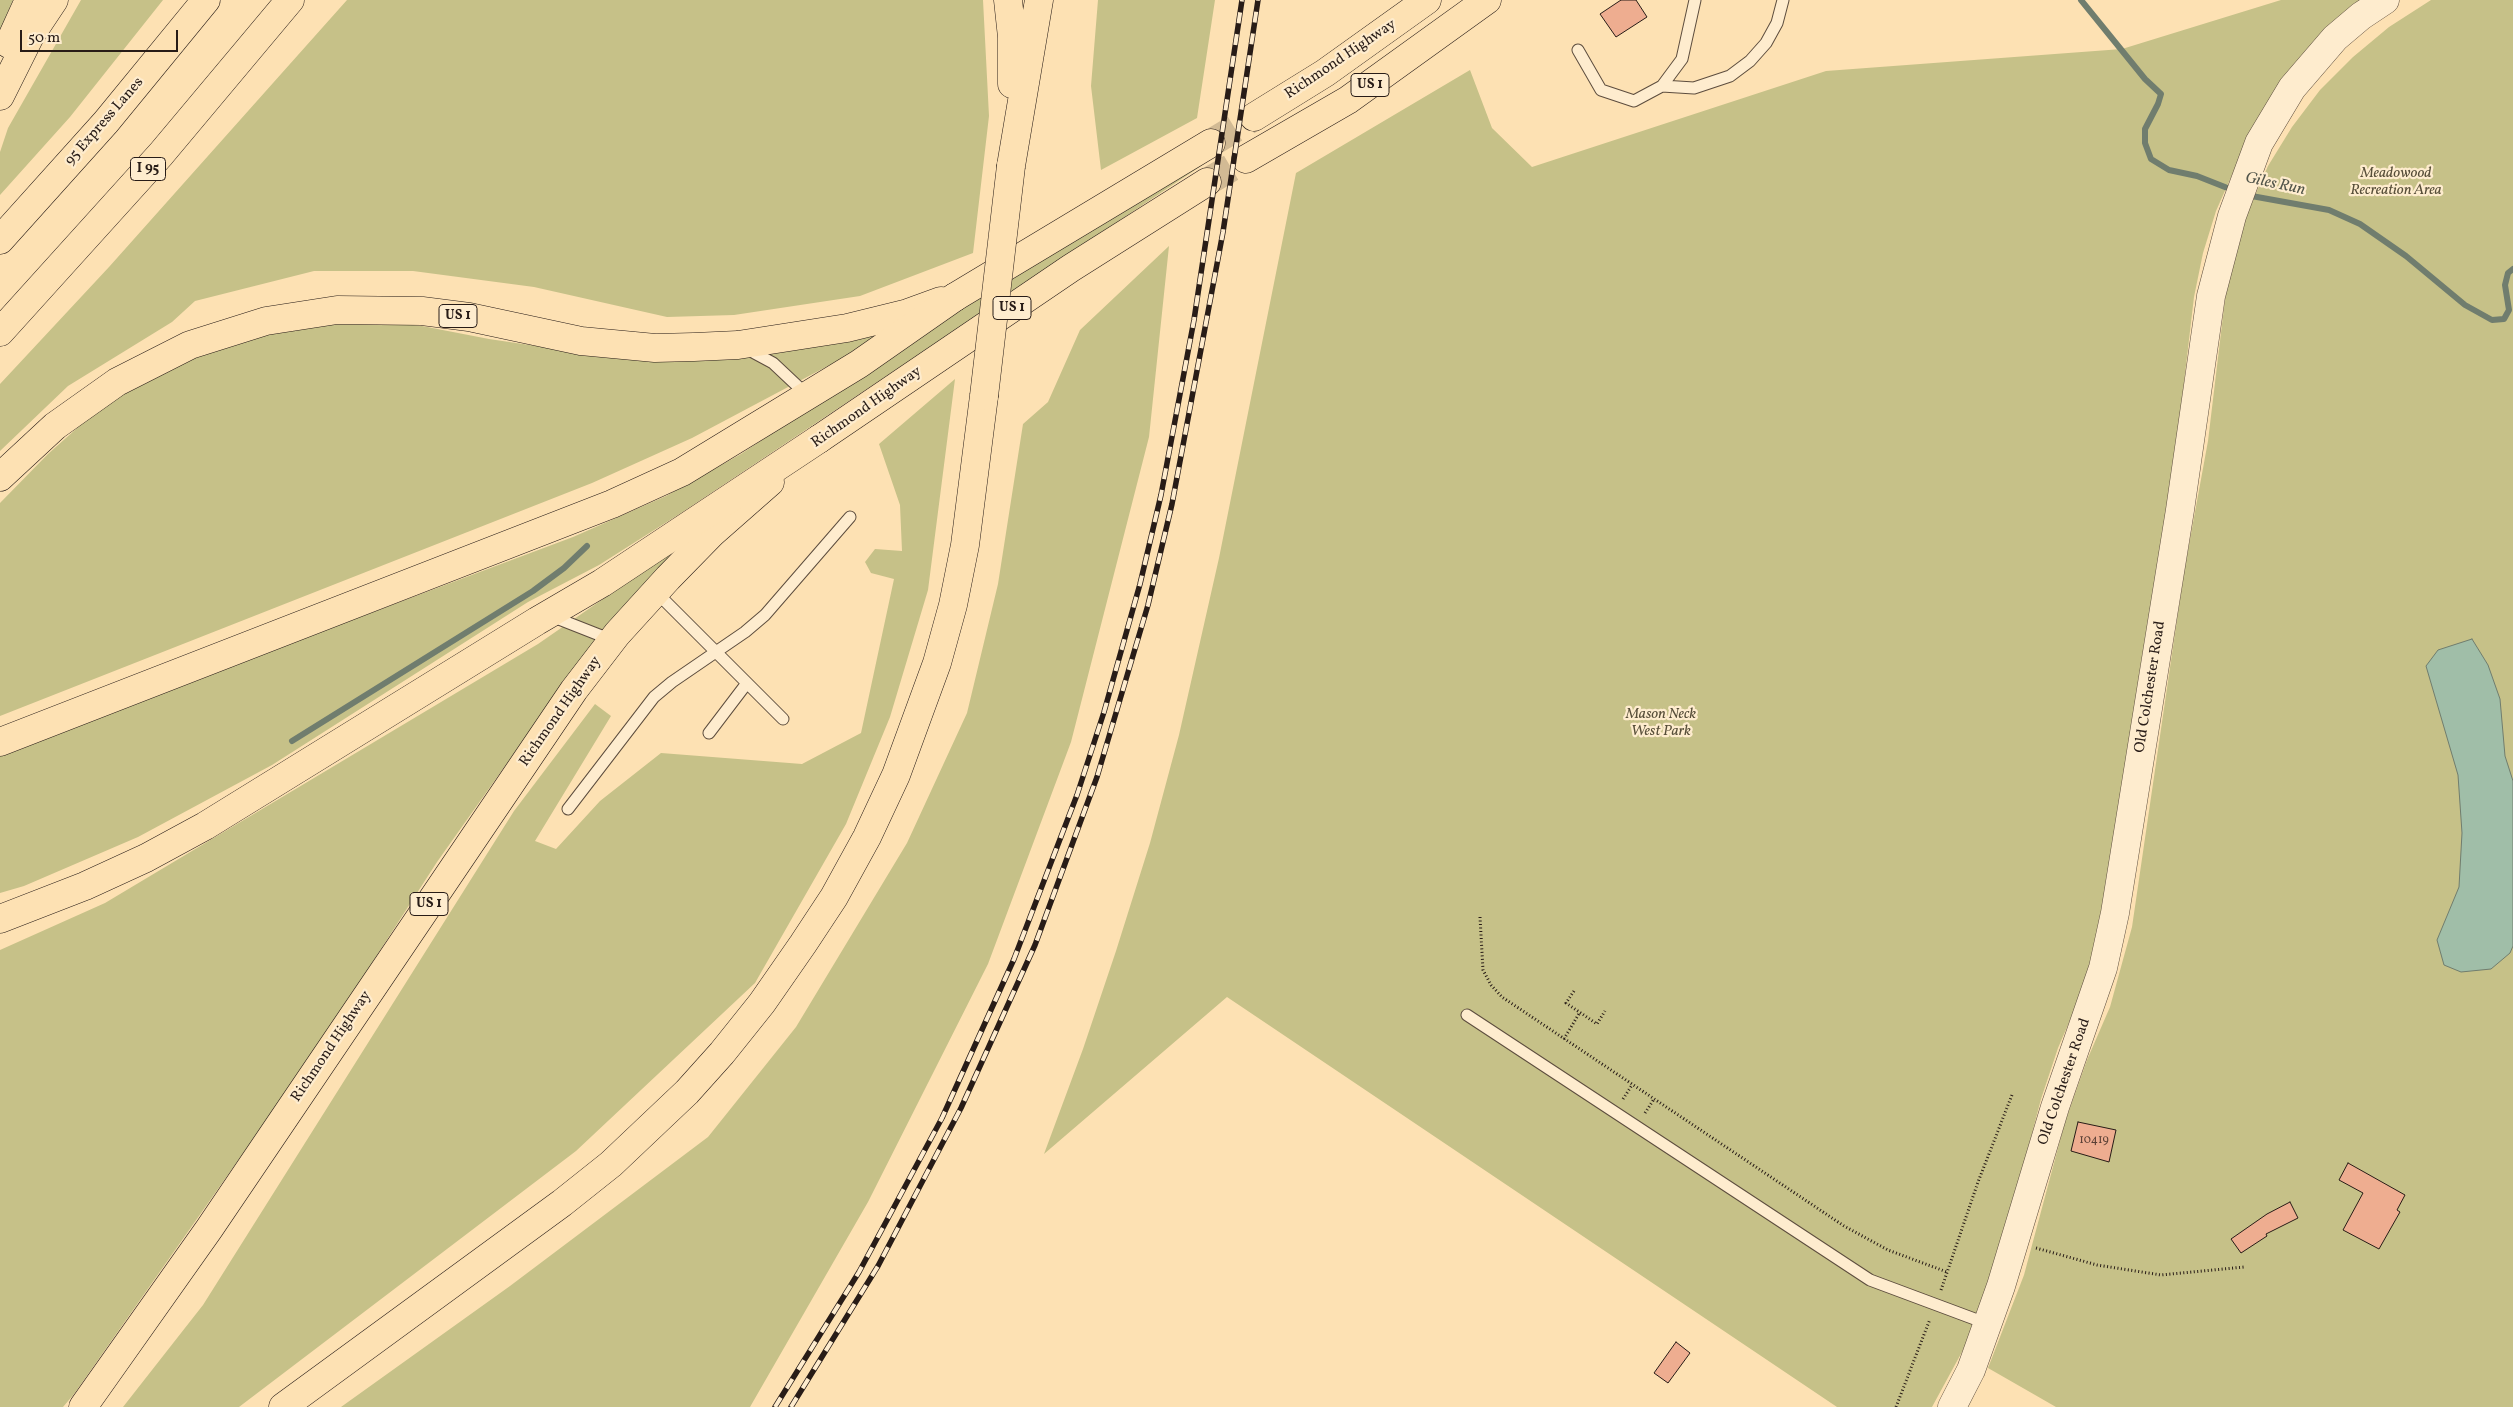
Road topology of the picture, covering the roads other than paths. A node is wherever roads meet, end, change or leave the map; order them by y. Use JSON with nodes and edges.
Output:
{"nodes":[{"id":1,"x":29,"y":0,"type":"edge"},
{"id":2,"x":54,"y":0,"type":"edge"},
{"id":3,"x":206,"y":0,"type":"edge"},
{"id":4,"x":290,"y":0,"type":"edge"},
{"id":5,"x":1008,"y":0,"type":"edge"},
{"id":6,"x":1039,"y":0,"type":"edge"},
{"id":7,"x":1427,"y":0,"type":"edge"},
{"id":8,"x":1487,"y":0,"type":"edge"},
{"id":9,"x":1695,"y":0,"type":"edge"},
{"id":10,"x":1783,"y":0,"type":"edge"},
{"id":11,"x":2385,"y":0,"type":"edge"},
{"id":12,"x":1578,"y":50,"type":"dead end"},
{"id":13,"x":0,"y":67,"type":"edge"},
{"id":14,"x":1662,"y":86,"type":"junction"},
{"id":15,"x":0,"y":96,"type":"edge"},
{"id":16,"x":1254,"y":117,"type":"tunnel mouth"},
{"id":17,"x":1211,"y":143,"type":"tunnel mouth"},
{"id":18,"x":1246,"y":159,"type":"tunnel mouth"},
{"id":19,"x":1011,"y":166,"type":"junction"},
{"id":20,"x":1207,"y":182,"type":"tunnel mouth"},
{"id":21,"x":0,"y":240,"type":"edge"},
{"id":22,"x":954,"y":297,"type":"junction"},
{"id":23,"x":0,"y":332,"type":"edge"},
{"id":24,"x":738,"y":345,"type":"junction"},
{"id":25,"x":808,"y":397,"type":"junction"},
{"id":26,"x":819,"y":438,"type":"junction"},
{"id":27,"x":0,"y":477,"type":"edge"},
{"id":28,"x":850,"y":517,"type":"dead end"},
{"id":29,"x":656,"y":592,"type":"junction"},
{"id":30,"x":548,"y":615,"type":"junction"},
{"id":31,"x":612,"y":640,"type":"junction"},
{"id":32,"x":717,"y":653,"type":"junction"},
{"id":33,"x":747,"y":683,"type":"junction"},
{"id":34,"x":783,"y":719,"type":"dead end"},
{"id":35,"x":709,"y":733,"type":"dead end"},
{"id":36,"x":0,"y":742,"type":"edge"},
{"id":37,"x":568,"y":809,"type":"dead end"},
{"id":38,"x":0,"y":919,"type":"edge"},
{"id":39,"x":1467,"y":1015,"type":"dead end"},
{"id":40,"x":1988,"y":1324,"type":"junction"},
{"id":41,"x":83,"y":1407,"type":"edge"},
{"id":42,"x":283,"y":1407,"type":"edge"},
{"id":43,"x":1952,"y":1407,"type":"edge"}],
"edges":[{"from":1,"to":13,"type":"main road"},
{"from":2,"to":15,"type":"main road"},
{"from":3,"to":21,"type":"main road","name":"95 Express Lanes"},
{"from":4,"to":23,"type":"main road","number":"I 95"},
{"from":5,"to":19,"type":"main road"},
{"from":6,"to":19,"type":"main road"},
{"from":7,"to":16,"type":"main road","name":"Richmond Highway","number":"US 1"},
{"from":8,"to":18,"type":"main road","number":"US 1"},
{"from":9,"to":14,"type":"lane"},
{"from":10,"to":14,"type":"lane"},
{"from":11,"to":40,"type":"street","name":"Old Colchester Road"},
{"from":12,"to":14,"type":"lane"},
{"from":17,"to":22,"type":"main road","number":"US 1"},
{"from":19,"to":42,"type":"main road","bridge":true},
{"from":20,"to":26,"type":"main road","name":"Richmond Highway","number":"US 1"},
{"from":22,"to":24,"type":"main road","number":"US 1"},
{"from":22,"to":25,"type":"main road"},
{"from":24,"to":25,"type":"lane"},
{"from":24,"to":27,"type":"main road","number":"US 1"},
{"from":25,"to":36,"type":"main road"},
{"from":26,"to":29,"type":"main road","name":"Richmond Highway","number":"US 1"},
{"from":26,"to":30,"type":"main road"},
{"from":28,"to":32,"type":"lane"},
{"from":29,"to":31,"type":"main road","name":"Richmond Highway","number":"US 1"},
{"from":29,"to":32,"type":"lane"},
{"from":30,"to":31,"type":"lane"},
{"from":30,"to":38,"type":"main road"},
{"from":31,"to":41,"type":"main road","name":"Richmond Highway","number":"US 1"},
{"from":32,"to":33,"type":"lane"},
{"from":32,"to":37,"type":"lane"},
{"from":33,"to":34,"type":"lane"},
{"from":33,"to":35,"type":"lane"},
{"from":39,"to":40,"type":"lane"},
{"from":40,"to":43,"type":"street","name":"Old Colchester Road"}]}
